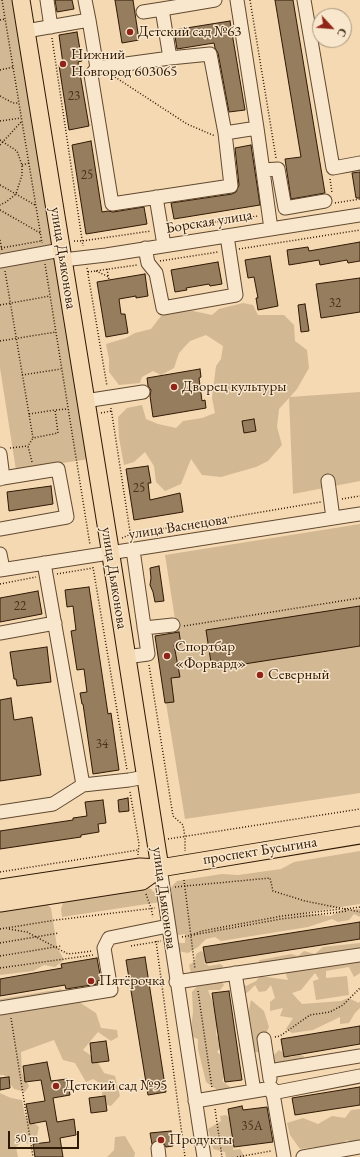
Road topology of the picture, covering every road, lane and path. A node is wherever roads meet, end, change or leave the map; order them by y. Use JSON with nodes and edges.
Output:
{"nodes":[{"id":1,"x":2,"y":0,"type":"edge"},
{"id":2,"x":22,"y":0,"type":"edge"},
{"id":3,"x":47,"y":0,"type":"edge"},
{"id":4,"x":86,"y":0,"type":"edge"},
{"id":5,"x":216,"y":0,"type":"edge"},
{"id":6,"x":237,"y":0,"type":"edge"},
{"id":7,"x":250,"y":0,"type":"edge"},
{"id":8,"x":304,"y":0,"type":"edge"},
{"id":9,"x":162,"y":9,"type":"junction"},
{"id":10,"x":143,"y":12,"type":"dead end"},
{"id":11,"x":5,"y":19,"type":"junction"},
{"id":12,"x":0,"y":20,"type":"edge"},
{"id":13,"x":89,"y":20,"type":"junction"},
{"id":14,"x":51,"y":27,"type":"junction"},
{"id":15,"x":26,"y":31,"type":"junction"},
{"id":16,"x":170,"y":58,"type":"junction"},
{"id":17,"x":13,"y":67,"type":"junction"},
{"id":18,"x":101,"y":68,"type":"junction"},
{"id":19,"x":0,"y":70,"type":"edge"},
{"id":20,"x":0,"y":96,"type":"edge"},
{"id":21,"x":19,"y":103,"type":"junction"},
{"id":22,"x":21,"y":118,"type":"junction"},
{"id":23,"x":0,"y":121,"type":"edge"},
{"id":24,"x":22,"y":121,"type":"junction"},
{"id":25,"x":257,"y":128,"type":"junction"},
{"id":26,"x":224,"y":133,"type":"junction"},
{"id":27,"x":0,"y":140,"type":"edge"},
{"id":28,"x":4,"y":141,"type":"junction"},
{"id":29,"x":0,"y":145,"type":"edge"},
{"id":30,"x":29,"y":163,"type":"junction"},
{"id":31,"x":360,"y":163,"type":"edge"},
{"id":32,"x":22,"y":165,"type":"junction"},
{"id":33,"x":278,"y":169,"type":"junction"},
{"id":34,"x":263,"y":170,"type":"junction"},
{"id":35,"x":0,"y":185,"type":"edge"},
{"id":36,"x":16,"y":194,"type":"junction"},
{"id":37,"x":156,"y":198,"type":"junction"},
{"id":38,"x":360,"y":199,"type":"edge"},
{"id":39,"x":325,"y":201,"type":"joint"},
{"id":40,"x":0,"y":205,"type":"edge"},
{"id":41,"x":36,"y":206,"type":"junction"},
{"id":42,"x":0,"y":210,"type":"edge"},
{"id":43,"x":269,"y":215,"type":"junction"},
{"id":44,"x":360,"y":215,"type":"edge"},
{"id":45,"x":271,"y":229,"type":"junction"},
{"id":46,"x":162,"y":230,"type":"junction"},
{"id":47,"x":40,"y":234,"type":"junction"},
{"id":48,"x":227,"y":236,"type":"junction"},
{"id":49,"x":0,"y":240,"type":"edge"},
{"id":50,"x":82,"y":241,"type":"junction"},
{"id":51,"x":164,"y":245,"type":"junction"},
{"id":52,"x":43,"y":247,"type":"junction"},
{"id":53,"x":145,"y":248,"type":"junction"},
{"id":54,"x":64,"y":250,"type":"junction"},
{"id":55,"x":106,"y":255,"type":"junction"},
{"id":56,"x":1,"y":256,"type":"edge"},
{"id":57,"x":85,"y":257,"type":"junction"},
{"id":58,"x":96,"y":271,"type":"dead end"},
{"id":59,"x":109,"y":277,"type":"junction"},
{"id":60,"x":109,"y":280,"type":"dead end"},
{"id":61,"x":50,"y":296,"type":"junction"},
{"id":62,"x":10,"y":303,"type":"junction"},
{"id":63,"x":0,"y":304,"type":"edge"},
{"id":64,"x":56,"y":332,"type":"junction"},
{"id":65,"x":16,"y":338,"type":"junction"},
{"id":66,"x":0,"y":341,"type":"edge"},
{"id":67,"x":61,"y":369,"type":"junction"},
{"id":68,"x":22,"y":375,"type":"junction"},
{"id":69,"x":143,"y":392,"type":"dead end"},
{"id":70,"x":109,"y":397,"type":"junction"},
{"id":71,"x":85,"y":400,"type":"junction"},
{"id":72,"x":68,"y":408,"type":"junction"},
{"id":73,"x":54,"y":410,"type":"junction"},
{"id":74,"x":29,"y":414,"type":"junction"},
{"id":75,"x":33,"y":438,"type":"junction"},
{"id":76,"x":28,"y":446,"type":"junction"},
{"id":77,"x":4,"y":451,"type":"edge"},
{"id":78,"x":34,"y":473,"type":"junction"},
{"id":79,"x":2,"y":479,"type":"edge"},
{"id":80,"x":328,"y":481,"type":"dead end"},
{"id":81,"x":360,"y":496,"type":"edge"},
{"id":82,"x":331,"y":501,"type":"junction"},
{"id":83,"x":360,"y":514,"type":"edge"},
{"id":84,"x":333,"y":518,"type":"junction"},
{"id":85,"x":0,"y":529,"type":"edge"},
{"id":86,"x":131,"y":534,"type":"junction"},
{"id":87,"x":110,"y":548,"type":"junction"},
{"id":88,"x":133,"y":550,"type":"junction"},
{"id":89,"x":0,"y":554,"type":"edge"},
{"id":90,"x":91,"y":556,"type":"junction"},
{"id":91,"x":44,"y":563,"type":"junction"},
{"id":92,"x":2,"y":569,"type":"edge"},
{"id":93,"x":360,"y":598,"type":"edge"},
{"id":94,"x":55,"y":623,"type":"junction"},
{"id":95,"x":172,"y":625,"type":"joint"},
{"id":96,"x":144,"y":628,"type":"junction"},
{"id":97,"x":0,"y":633,"type":"edge"},
{"id":98,"x":148,"y":654,"type":"junction"},
{"id":99,"x":126,"y":657,"type":"junction"},
{"id":100,"x":137,"y":779,"type":"junction"},
{"id":101,"x":83,"y":785,"type":"junction"},
{"id":102,"x":360,"y":809,"type":"edge"},
{"id":103,"x":0,"y":812,"type":"edge"},
{"id":104,"x":360,"y":835,"type":"edge"},
{"id":105,"x":185,"y":837,"type":"junction"},
{"id":106,"x":168,"y":839,"type":"dead end"},
{"id":107,"x":138,"y":850,"type":"junction"},
{"id":108,"x":185,"y":852,"type":"dead end"},
{"id":109,"x":139,"y":858,"type":"dead end"},
{"id":110,"x":160,"y":868,"type":"junction"},
{"id":111,"x":0,"y":872,"type":"edge"},
{"id":112,"x":184,"y":880,"type":"dead end"},
{"id":113,"x":184,"y":885,"type":"junction"},
{"id":114,"x":0,"y":888,"type":"edge"},
{"id":115,"x":144,"y":888,"type":"dead end"},
{"id":116,"x":172,"y":890,"type":"dead end"},
{"id":117,"x":0,"y":904,"type":"edge"},
{"id":118,"x":165,"y":906,"type":"junction"},
{"id":119,"x":360,"y":907,"type":"edge"},
{"id":120,"x":151,"y":908,"type":"junction"},
{"id":121,"x":342,"y":909,"type":"junction"},
{"id":122,"x":350,"y":911,"type":"junction"},
{"id":123,"x":360,"y":912,"type":"edge"},
{"id":124,"x":168,"y":926,"type":"junction"},
{"id":125,"x":7,"y":928,"type":"junction"},
{"id":126,"x":0,"y":929,"type":"edge"},
{"id":127,"x":59,"y":933,"type":"dead end"},
{"id":128,"x":155,"y":935,"type":"junction"},
{"id":129,"x":191,"y":935,"type":"junction"},
{"id":130,"x":36,"y":937,"type":"junction"},
{"id":131,"x":0,"y":943,"type":"edge"},
{"id":132,"x":61,"y":946,"type":"dead end"},
{"id":133,"x":54,"y":947,"type":"junction"},
{"id":134,"x":126,"y":947,"type":"dead end"},
{"id":135,"x":104,"y":951,"type":"junction"},
{"id":136,"x":360,"y":955,"type":"edge"},
{"id":137,"x":0,"y":956,"type":"edge"},
{"id":138,"x":0,"y":968,"type":"edge"},
{"id":139,"x":235,"y":973,"type":"junction"},
{"id":140,"x":196,"y":979,"type":"junction"},
{"id":141,"x":176,"y":982,"type":"junction"},
{"id":142,"x":360,"y":988,"type":"edge"},
{"id":143,"x":5,"y":1007,"type":"edge"},
{"id":144,"x":264,"y":1039,"type":"joint"},
{"id":145,"x":360,"y":1056,"type":"edge"},
{"id":146,"x":292,"y":1068,"type":"junction"},
{"id":147,"x":269,"y":1071,"type":"junction"},
{"id":148,"x":360,"y":1076,"type":"edge"},
{"id":149,"x":296,"y":1089,"type":"junction"},
{"id":150,"x":272,"y":1091,"type":"junction"},
{"id":151,"x":254,"y":1092,"type":"junction"},
{"id":152,"x":214,"y":1098,"type":"junction"},
{"id":153,"x":194,"y":1101,"type":"junction"},
{"id":154,"x":352,"y":1151,"type":"edge"},
{"id":155,"x":33,"y":1157,"type":"edge"},
{"id":156,"x":185,"y":1157,"type":"edge"},
{"id":157,"x":204,"y":1157,"type":"edge"},
{"id":158,"x":222,"y":1157,"type":"edge"},
{"id":159,"x":284,"y":1157,"type":"edge"},
{"id":160,"x":303,"y":1157,"type":"edge"}],
"edges":[{"from":1,"to":11,"type":"path"},
{"from":2,"to":15,"type":"main road","name":"улица Дьяконова"},
{"from":3,"to":14,"type":"street"},
{"from":4,"to":13,"type":"street"},
{"from":5,"to":9,"type":"street"},
{"from":6,"to":25,"type":"street"},
{"from":7,"to":33,"type":"path"},
{"from":8,"to":31,"type":"street"},
{"from":9,"to":10,"type":"street"},
{"from":9,"to":16,"type":"street"},
{"from":11,"to":12,"type":"path"},
{"from":11,"to":17,"type":"path"},
{"from":13,"to":14,"type":"street"},
{"from":13,"to":18,"type":"street"},
{"from":14,"to":15,"type":"street"},
{"from":14,"to":50,"type":"path"},
{"from":15,"to":54,"type":"main road","name":"улица Дьяконова"},
{"from":16,"to":18,"type":"street"},
{"from":16,"to":26,"type":"street"},
{"from":17,"to":19,"type":"path"},
{"from":17,"to":21,"type":"path"},
{"from":18,"to":26,"type":"path"},
{"from":18,"to":37,"type":"street"},
{"from":20,"to":21,"type":"path"},
{"from":21,"to":22,"type":"path"},
{"from":22,"to":23,"type":"path"},
{"from":22,"to":24,"type":"path"},
{"from":24,"to":28,"type":"path"},
{"from":24,"to":30,"type":"path"},
{"from":25,"to":26,"type":"street"},
{"from":25,"to":34,"type":"street"},
{"from":26,"to":37,"type":"street"},
{"from":27,"to":28,"type":"path"},
{"from":28,"to":29,"type":"path"},
{"from":28,"to":32,"type":"path"},
{"from":30,"to":32,"type":"path"},
{"from":30,"to":41,"type":"path"},
{"from":32,"to":36,"type":"path"},
{"from":33,"to":34,"type":"street"},
{"from":33,"to":39,"type":"street"},
{"from":34,"to":43,"type":"street"},
{"from":35,"to":36,"type":"path"},
{"from":36,"to":40,"type":"path"},
{"from":36,"to":41,"type":"path"},
{"from":37,"to":46,"type":"street"},
{"from":38,"to":39,"type":"path"},
{"from":41,"to":47,"type":"path"},
{"from":42,"to":47,"type":"path"},
{"from":43,"to":45,"type":"street"},
{"from":43,"to":46,"type":"path"},
{"from":44,"to":45,"type":"street","name":"Борская улица"},
{"from":45,"to":48,"type":"street","name":"Борская улица"},
{"from":46,"to":50,"type":"path"},
{"from":46,"to":51,"type":"street"},
{"from":47,"to":52,"type":"path"},
{"from":48,"to":51,"type":"street","name":"Борская улица"},
{"from":48,"to":53,"type":"street"},
{"from":49,"to":56,"type":"path"},
{"from":50,"to":54,"type":"path"},
{"from":50,"to":57,"type":"path"},
{"from":51,"to":53,"type":"street","name":"Борская улица"},
{"from":52,"to":54,"type":"street","name":"Борская улица"},
{"from":52,"to":56,"type":"street","name":"Борская улица"},
{"from":52,"to":56,"type":"path"},
{"from":52,"to":61,"type":"path"},
{"from":53,"to":55,"type":"street","name":"Борская улица"},
{"from":54,"to":57,"type":"street","name":"Борская улица"},
{"from":54,"to":71,"type":"main road","name":"улица Дьяконова"},
{"from":55,"to":57,"type":"street","name":"Борская улица"},
{"from":55,"to":59,"type":"path"},
{"from":56,"to":62,"type":"path"},
{"from":57,"to":70,"type":"path"},
{"from":58,"to":59,"type":"path"},
{"from":59,"to":60,"type":"path"},
{"from":61,"to":62,"type":"path"},
{"from":61,"to":64,"type":"path"},
{"from":62,"to":63,"type":"path"},
{"from":62,"to":65,"type":"path"},
{"from":64,"to":65,"type":"path"},
{"from":64,"to":67,"type":"path"},
{"from":65,"to":66,"type":"path"},
{"from":65,"to":68,"type":"path"},
{"from":67,"to":68,"type":"path"},
{"from":67,"to":72,"type":"path"},
{"from":68,"to":74,"type":"path"},
{"from":69,"to":70,"type":"street"},
{"from":70,"to":71,"type":"street"},
{"from":70,"to":86,"type":"path"},
{"from":71,"to":87,"type":"main road","name":"улица Дьяконова"},
{"from":72,"to":73,"type":"path"},
{"from":72,"to":90,"type":"path"},
{"from":73,"to":74,"type":"path"},
{"from":73,"to":75,"type":"path"},
{"from":74,"to":75,"type":"path"},
{"from":75,"to":76,"type":"path"},
{"from":76,"to":77,"type":"path"},
{"from":76,"to":78,"type":"path"},
{"from":77,"to":79,"type":"street"},
{"from":78,"to":79,"type":"street"},
{"from":78,"to":85,"type":"street"},
{"from":80,"to":82,"type":"street"},
{"from":81,"to":82,"type":"path"},
{"from":82,"to":84,"type":"street"},
{"from":82,"to":86,"type":"path"},
{"from":83,"to":84,"type":"street","name":"улица Васнецова"},
{"from":84,"to":88,"type":"street","name":"улица Васнецова"},
{"from":86,"to":87,"type":"path"},
{"from":86,"to":88,"type":"path"},
{"from":87,"to":88,"type":"street","name":"улица Васнецова"},
{"from":87,"to":90,"type":"street","name":"улица Васнецова"},
{"from":87,"to":99,"type":"main road","name":"улица Дьяконова"},
{"from":88,"to":96,"type":"street"},
{"from":89,"to":92,"type":"street"},
{"from":90,"to":91,"type":"street","name":"улица Васнецова"},
{"from":90,"to":100,"type":"path"},
{"from":91,"to":92,"type":"street","name":"улица Васнецова"},
{"from":91,"to":94,"type":"street"},
{"from":93,"to":95,"type":"path"},
{"from":94,"to":97,"type":"street"},
{"from":94,"to":101,"type":"street"},
{"from":95,"to":96,"type":"street"},
{"from":96,"to":98,"type":"street"},
{"from":98,"to":99,"type":"street"},
{"from":98,"to":105,"type":"path"},
{"from":99,"to":100,"type":"main road","name":"улица Дьяконова"},
{"from":100,"to":101,"type":"street"},
{"from":100,"to":107,"type":"path"},
{"from":100,"to":110,"type":"main road","name":"улица Дьяконова"},
{"from":101,"to":103,"type":"street"},
{"from":102,"to":105,"type":"path"},
{"from":104,"to":110,"type":"main road","name":"проспект Бусыгина"},
{"from":105,"to":106,"type":"path"},
{"from":105,"to":108,"type":"path"},
{"from":107,"to":109,"type":"path"},
{"from":107,"to":111,"type":"path"},
{"from":110,"to":114,"type":"main road","name":"проспект Бусыгина"},
{"from":110,"to":117,"type":"main road","name":"проспект Бусыгина"},
{"from":110,"to":118,"type":"street","name":"улица Дьяконова"},
{"from":112,"to":113,"type":"path"},
{"from":113,"to":116,"type":"path"},
{"from":113,"to":121,"type":"path"},
{"from":113,"to":129,"type":"path"},
{"from":115,"to":120,"type":"path"},
{"from":118,"to":120,"type":"path"},
{"from":118,"to":124,"type":"street","name":"улица Дьяконова"},
{"from":119,"to":121,"type":"path"},
{"from":120,"to":125,"type":"path"},
{"from":120,"to":128,"type":"path"},
{"from":121,"to":122,"type":"path"},
{"from":121,"to":129,"type":"path"},
{"from":122,"to":123,"type":"path"},
{"from":122,"to":129,"type":"path"},
{"from":124,"to":128,"type":"street"},
{"from":124,"to":141,"type":"street","name":"улица Дьяконова"},
{"from":125,"to":126,"type":"path"},
{"from":125,"to":130,"type":"path"},
{"from":127,"to":130,"type":"path"},
{"from":128,"to":134,"type":"path"},
{"from":128,"to":135,"type":"street"},
{"from":128,"to":156,"type":"path"},
{"from":129,"to":140,"type":"path"},
{"from":130,"to":131,"type":"path"},
{"from":130,"to":133,"type":"path"},
{"from":132,"to":133,"type":"path"},
{"from":133,"to":135,"type":"path"},
{"from":133,"to":137,"type":"path"},
{"from":135,"to":138,"type":"path"},
{"from":135,"to":143,"type":"street"},
{"from":136,"to":139,"type":"street"},
{"from":139,"to":140,"type":"street"},
{"from":139,"to":151,"type":"street"},
{"from":140,"to":141,"type":"street"},
{"from":140,"to":152,"type":"path"},
{"from":141,"to":153,"type":"street","name":"улица Дьяконова"},
{"from":142,"to":144,"type":"path"},
{"from":143,"to":155,"type":"path"},
{"from":144,"to":147,"type":"street"},
{"from":145,"to":146,"type":"street"},
{"from":146,"to":147,"type":"street"},
{"from":146,"to":149,"type":"street"},
{"from":147,"to":150,"type":"street"},
{"from":148,"to":149,"type":"street"},
{"from":149,"to":150,"type":"street"},
{"from":150,"to":151,"type":"street"},
{"from":150,"to":159,"type":"street"},
{"from":151,"to":152,"type":"street"},
{"from":152,"to":153,"type":"street"},
{"from":152,"to":158,"type":"path"},
{"from":153,"to":157,"type":"street","name":"улица Дьяконова"},
{"from":154,"to":160,"type":"street"}]}
